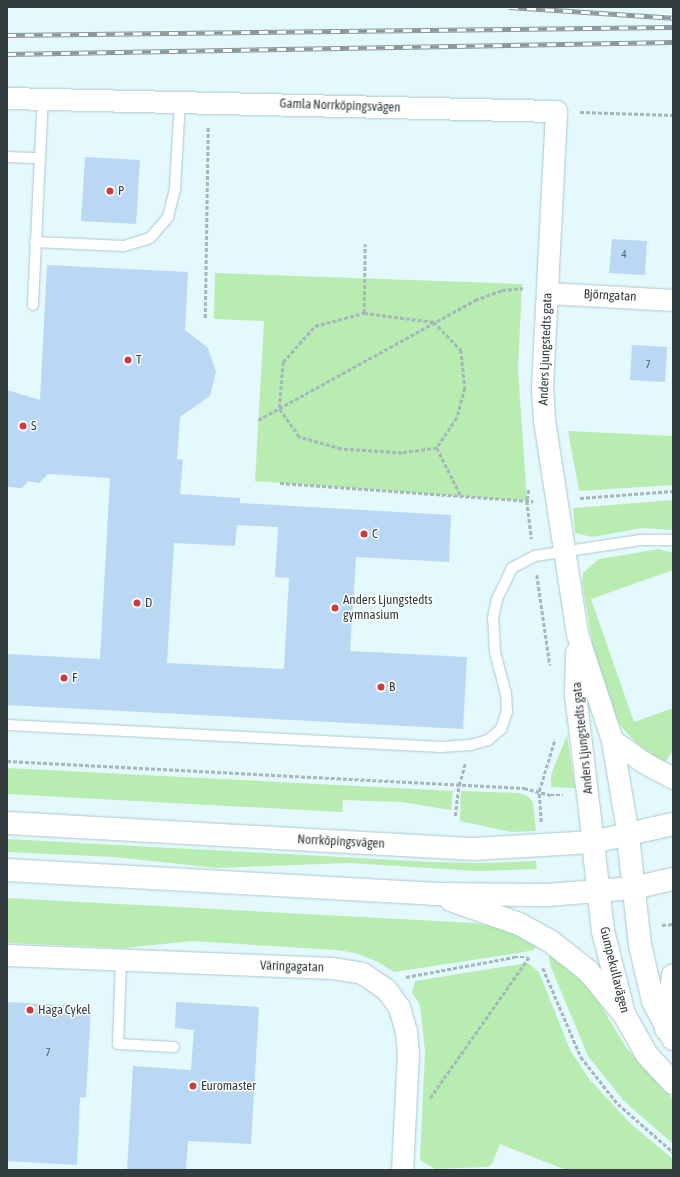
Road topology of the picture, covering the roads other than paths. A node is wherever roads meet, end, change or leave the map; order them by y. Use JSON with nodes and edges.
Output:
{"nodes":[{"id":1,"x":43,"y":97,"type":"junction"},
{"id":2,"x":7,"y":98,"type":"edge"},
{"id":3,"x":180,"y":101,"type":"junction"},
{"id":4,"x":556,"y":111,"type":"joint"},
{"id":5,"x":7,"y":157,"type":"edge"},
{"id":6,"x":40,"y":158,"type":"junction"},
{"id":7,"x":36,"y":242,"type":"junction"},
{"id":8,"x":548,"y":289,"type":"junction"},
{"id":9,"x":673,"y":300,"type":"edge"},
{"id":10,"x":33,"y":305,"type":"dead end"},
{"id":11,"x":673,"y":540,"type":"edge"},
{"id":12,"x":564,"y":552,"type":"junction"},
{"id":13,"x":577,"y":634,"type":"junction"},
{"id":14,"x":7,"y":725,"type":"edge"},
{"id":15,"x":612,"y":740,"type":"junction"},
{"id":16,"x":673,"y":778,"type":"edge"},
{"id":17,"x":7,"y":824,"type":"edge"},
{"id":18,"x":673,"y":824,"type":"edge"},
{"id":19,"x":628,"y":836,"type":"junction"},
{"id":20,"x":593,"y":842,"type":"junction"},
{"id":21,"x":7,"y":870,"type":"edge"},
{"id":22,"x":673,"y":879,"type":"edge"},
{"id":23,"x":633,"y":888,"type":"junction"},
{"id":24,"x":597,"y":891,"type":"junction"},
{"id":25,"x":433,"y":894,"type":"junction"},
{"id":26,"x":7,"y":955,"type":"edge"},
{"id":27,"x":121,"y":960,"type":"junction"},
{"id":28,"x":673,"y":975,"type":"edge"},
{"id":29,"x":624,"y":1014,"type":"junction"},
{"id":30,"x":669,"y":1034,"type":"edge"},
{"id":31,"x":174,"y":1047,"type":"dead end"},
{"id":32,"x":673,"y":1083,"type":"edge"},
{"id":33,"x":402,"y":1170,"type":"edge"}],
"edges":[{"from":1,"to":2,"type":"street","name":"Gamla Norrköpingsvägen"},
{"from":1,"to":3,"type":"street","name":"Gamla Norrköpingsvägen"},
{"from":1,"to":6,"type":"lane"},
{"from":3,"to":4,"type":"street","name":"Gamla Norrköpingsvägen"},
{"from":3,"to":7,"type":"lane"},
{"from":4,"to":8,"type":"street","name":"Anders Ljungstedts gata"},
{"from":5,"to":6,"type":"lane"},
{"from":6,"to":7,"type":"lane"},
{"from":7,"to":10,"type":"lane"},
{"from":8,"to":9,"type":"street","name":"Björngatan"},
{"from":8,"to":12,"type":"street","name":"Anders Ljungstedts gata"},
{"from":11,"to":12,"type":"lane"},
{"from":12,"to":13,"type":"street","name":"Anders Ljungstedts gata"},
{"from":12,"to":14,"type":"lane"},
{"from":13,"to":15,"type":"street","name":"Anders Ljungstedts gata"},
{"from":13,"to":20,"type":"street","name":"Anders Ljungstedts gata"},
{"from":15,"to":16,"type":"street"},
{"from":15,"to":19,"type":"street","name":"Anders Ljungstedts gata"},
{"from":17,"to":20,"type":"main road","name":"Norrköpingsvägen"},
{"from":18,"to":19,"type":"main road","name":"Norrköpingsvägen"},
{"from":19,"to":20,"type":"main road","name":"Norrköpingsvägen"},
{"from":19,"to":23,"type":"main road"},
{"from":20,"to":24,"type":"main road","name":"Gumpekullavägen"},
{"from":21,"to":25,"type":"main road"},
{"from":22,"to":23,"type":"main road"},
{"from":23,"to":24,"type":"main road"},
{"from":23,"to":30,"type":"main road"},
{"from":24,"to":25,"type":"main road"},
{"from":24,"to":29,"type":"main road","name":"Gumpekullavägen"},
{"from":25,"to":29,"type":"main road"},
{"from":26,"to":27,"type":"street","name":"Väringagatan"},
{"from":27,"to":31,"type":"lane"},
{"from":27,"to":33,"type":"street","name":"Väringagatan"},
{"from":28,"to":30,"type":"main road"},
{"from":29,"to":32,"type":"main road","name":"Gumpekullavägen"}]}
